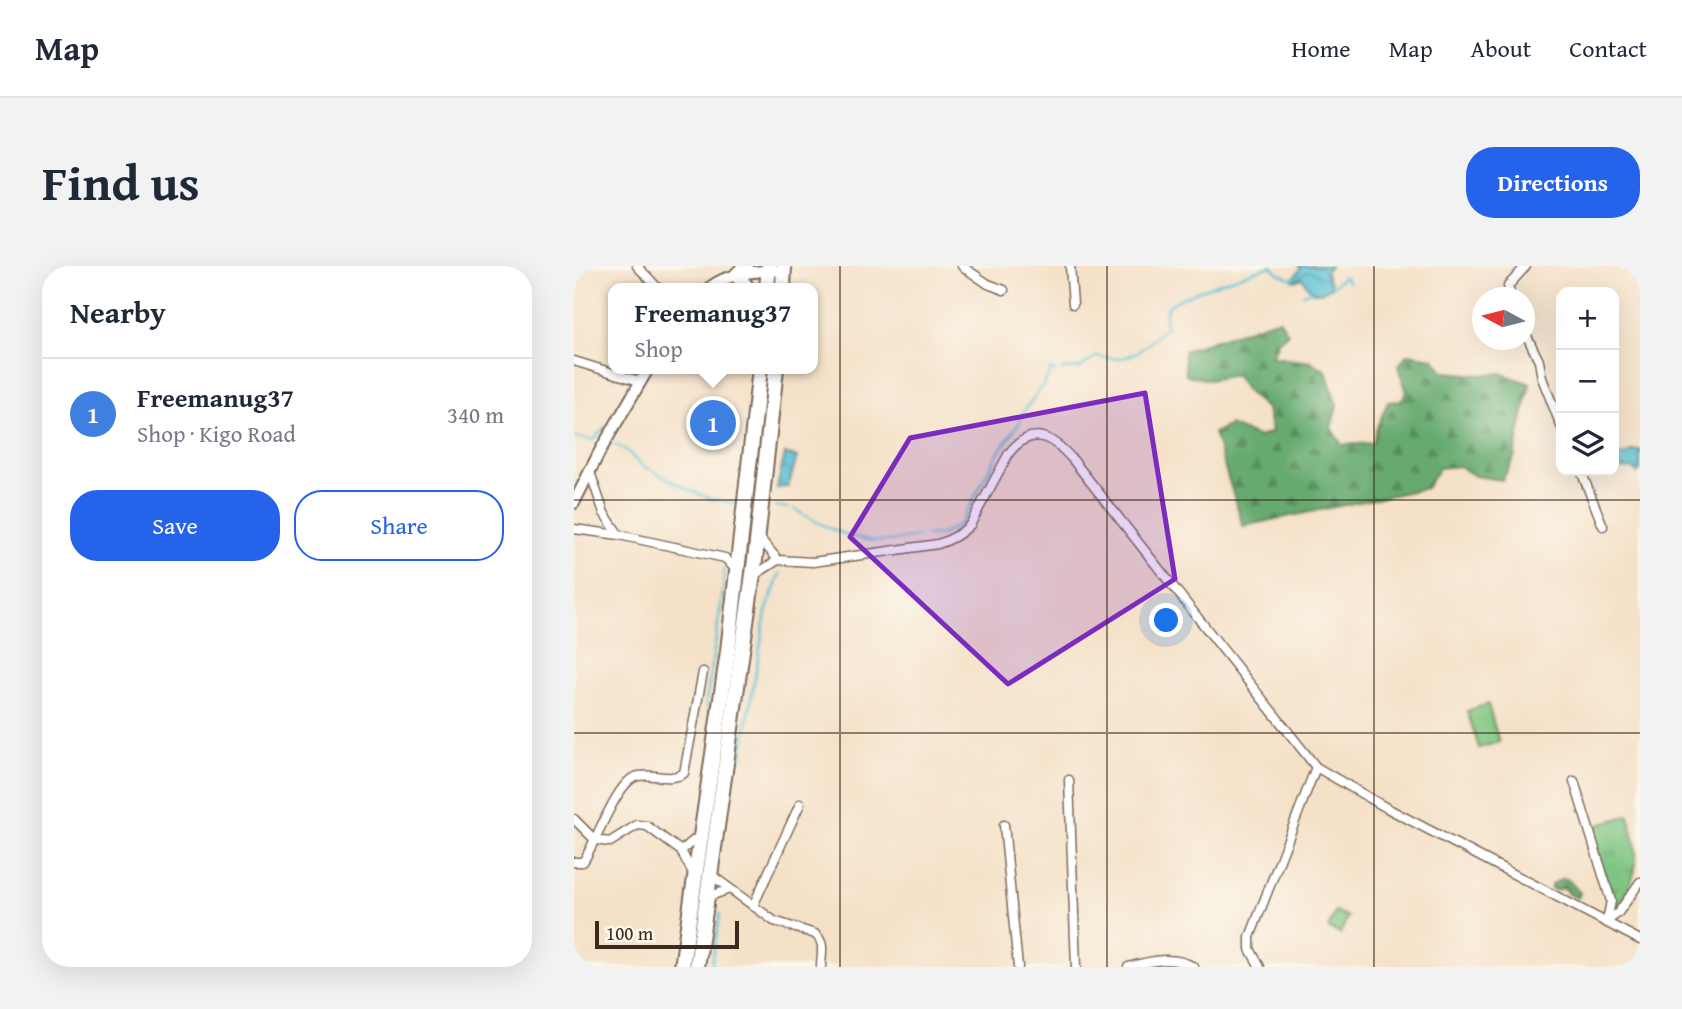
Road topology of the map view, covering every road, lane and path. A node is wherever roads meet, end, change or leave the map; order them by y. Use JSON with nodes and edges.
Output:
{"nodes":[{"id":1,"x":637,"y":266,"type":"edge"},
{"id":2,"x":962,"y":266,"type":"edge"},
{"id":3,"x":1070,"y":266,"type":"edge"},
{"id":4,"x":1526,"y":266,"type":"edge"},
{"id":5,"x":776,"y":268,"type":"edge"},
{"id":6,"x":741,"y":270,"type":"edge"},
{"id":7,"x":653,"y":283,"type":"edge"},
{"id":8,"x":717,"y":283,"type":"edge"},
{"id":9,"x":1508,"y":287,"type":"edge"},
{"id":10,"x":1004,"y":290,"type":"dead end"},
{"id":11,"x":1073,"y":304,"type":"dead end"},
{"id":12,"x":1534,"y":350,"type":"edge"},
{"id":13,"x":574,"y":361,"type":"edge"},
{"id":14,"x":608,"y":371,"type":"edge"},
{"id":15,"x":616,"y":374,"type":"edge"},
{"id":16,"x":644,"y":374,"type":"edge"},
{"id":17,"x":759,"y":374,"type":"edge"},
{"id":18,"x":775,"y":374,"type":"edge"},
{"id":19,"x":639,"y":381,"type":"junction"},
{"id":20,"x":1556,"y":413,"type":"edge"},
{"id":21,"x":589,"y":470,"type":"junction"},
{"id":22,"x":1583,"y":476,"type":"edge"},
{"id":23,"x":574,"y":503,"type":"edge"},
{"id":24,"x":1603,"y":526,"type":"dead end"},
{"id":25,"x":574,"y":529,"type":"edge"},
{"id":26,"x":619,"y":535,"type":"junction"},
{"id":27,"x":758,"y":537,"type":"junction"},
{"id":28,"x":740,"y":549,"type":"junction"},
{"id":29,"x":725,"y":558,"type":"junction"},
{"id":30,"x":778,"y":560,"type":"junction"},
{"id":31,"x":738,"y":572,"type":"junction"},
{"id":32,"x":753,"y":576,"type":"junction"},
{"id":33,"x":703,"y":672,"type":"dead end"},
{"id":34,"x":1316,"y":767,"type":"junction"},
{"id":35,"x":1069,"y":780,"type":"dead end"},
{"id":36,"x":1574,"y":781,"type":"dead end"},
{"id":37,"x":800,"y":804,"type":"dead end"},
{"id":38,"x":574,"y":819,"type":"edge"},
{"id":39,"x":1004,"y":825,"type":"dead end"},
{"id":40,"x":702,"y":834,"type":"junction"},
{"id":41,"x":594,"y":839,"type":"junction"},
{"id":42,"x":681,"y":852,"type":"junction"},
{"id":43,"x":574,"y":862,"type":"edge"},
{"id":44,"x":703,"y":875,"type":"junction"},
{"id":45,"x":1640,"y":882,"type":"edge"},
{"id":46,"x":730,"y":889,"type":"junction"},
{"id":47,"x":707,"y":897,"type":"junction"},
{"id":48,"x":754,"y":906,"type":"junction"},
{"id":49,"x":1606,"y":921,"type":"junction"},
{"id":50,"x":1640,"y":940,"type":"edge"},
{"id":51,"x":1132,"y":966,"type":"edge"},
{"id":52,"x":682,"y":967,"type":"edge"},
{"id":53,"x":697,"y":967,"type":"edge"},
{"id":54,"x":821,"y":967,"type":"edge"},
{"id":55,"x":1018,"y":967,"type":"edge"},
{"id":56,"x":1076,"y":967,"type":"edge"},
{"id":57,"x":1194,"y":967,"type":"edge"},
{"id":58,"x":1260,"y":967,"type":"edge"}],
"edges":[{"from":1,"to":7,"type":"street"},
{"from":2,"to":10,"type":"street"},
{"from":3,"to":11,"type":"street"},
{"from":4,"to":9,"type":"street"},
{"from":5,"to":6,"type":"street"},
{"from":6,"to":8,"type":"street"},
{"from":12,"to":20,"type":"street"},
{"from":13,"to":14,"type":"street"},
{"from":15,"to":19,"type":"street"},
{"from":16,"to":19,"type":"street"},
{"from":17,"to":28,"type":"highway"},
{"from":18,"to":27,"type":"highway"},
{"from":19,"to":21,"type":"street"},
{"from":21,"to":23,"type":"street"},
{"from":21,"to":26,"type":"street"},
{"from":22,"to":24,"type":"street"},
{"from":25,"to":26,"type":"street"},
{"from":26,"to":29,"type":"street"},
{"from":27,"to":30,"type":"street"},
{"from":27,"to":32,"type":"highway"},
{"from":28,"to":29,"type":"street"},
{"from":28,"to":31,"type":"highway"},
{"from":29,"to":31,"type":"street"},
{"from":30,"to":32,"type":"street"},
{"from":30,"to":34,"type":"street"},
{"from":31,"to":40,"type":"highway"},
{"from":32,"to":44,"type":"highway"},
{"from":33,"to":41,"type":"street"},
{"from":34,"to":49,"type":"street"},
{"from":34,"to":58,"type":"street"},
{"from":35,"to":56,"type":"street"},
{"from":36,"to":49,"type":"street"},
{"from":37,"to":48,"type":"street"},
{"from":38,"to":41,"type":"street"},
{"from":39,"to":55,"type":"street"},
{"from":40,"to":42,"type":"street"},
{"from":40,"to":44,"type":"highway"},
{"from":41,"to":42,"type":"street"},
{"from":41,"to":43,"type":"street"},
{"from":42,"to":44,"type":"street"},
{"from":44,"to":46,"type":"street"},
{"from":44,"to":47,"type":"highway"},
{"from":44,"to":52,"type":"highway"},
{"from":45,"to":49,"type":"street"},
{"from":46,"to":47,"type":"street"},
{"from":46,"to":48,"type":"street"},
{"from":47,"to":53,"type":"highway"},
{"from":48,"to":54,"type":"street"},
{"from":49,"to":50,"type":"street"},
{"from":51,"to":57,"type":"street"}]}
